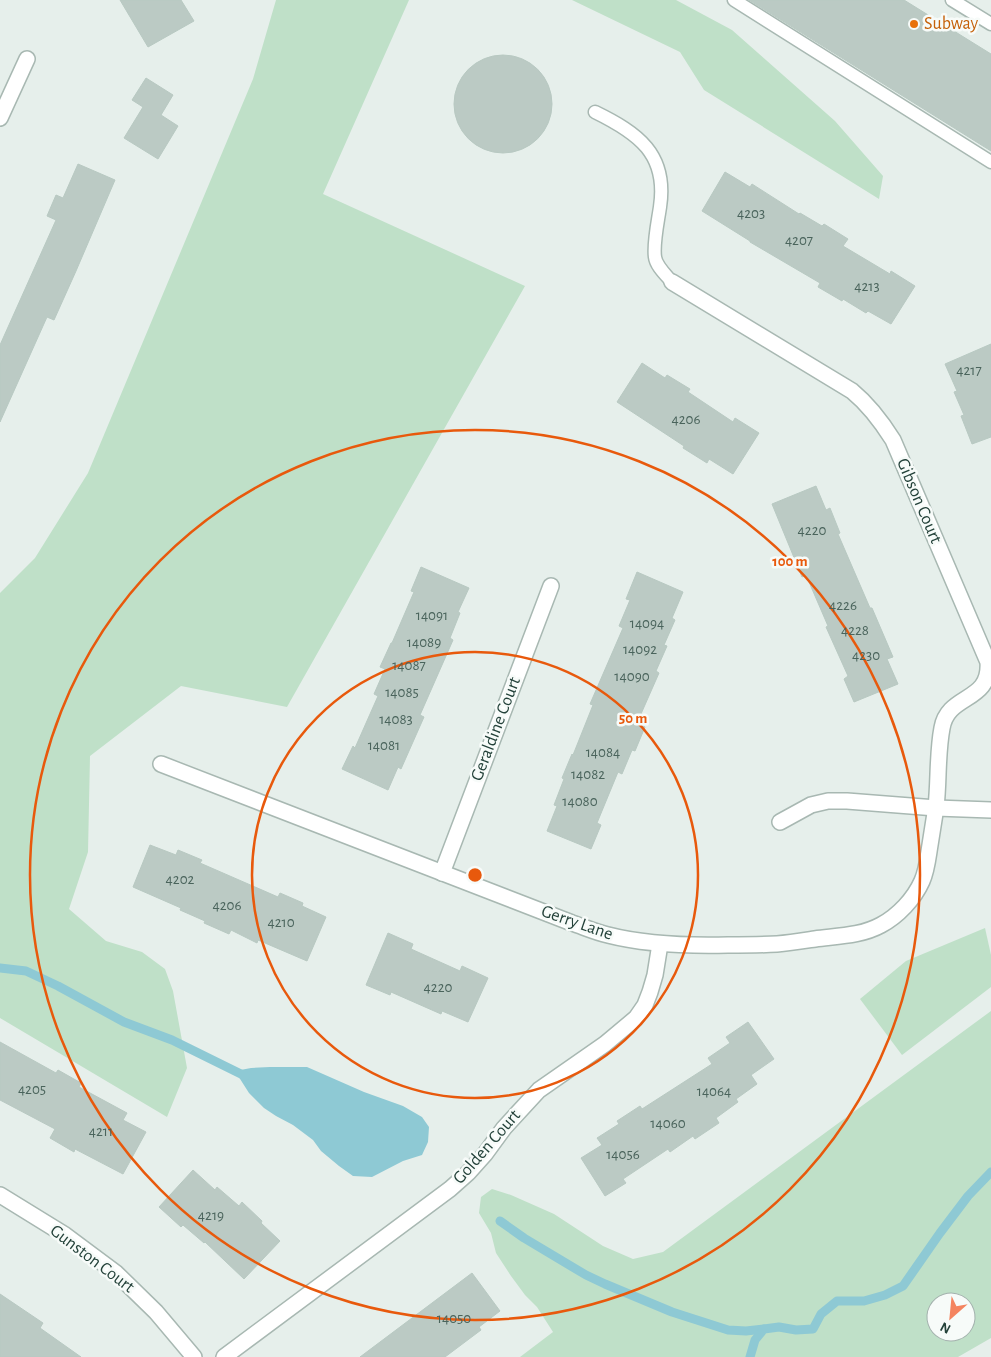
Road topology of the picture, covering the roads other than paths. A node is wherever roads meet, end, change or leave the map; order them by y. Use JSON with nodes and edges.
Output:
{"nodes":[{"id":1,"x":734,"y":0,"type":"edge"},
{"id":2,"x":952,"y":0,"type":"edge"},
{"id":3,"x":991,"y":24,"type":"edge"},
{"id":4,"x":27,"y":59,"type":"dead end"},
{"id":5,"x":595,"y":112,"type":"dead end"},
{"id":6,"x":0,"y":118,"type":"edge"},
{"id":7,"x":991,"y":162,"type":"edge"},
{"id":8,"x":672,"y":282,"type":"joint"},
{"id":9,"x":551,"y":586,"type":"dead end"},
{"id":10,"x":161,"y":764,"type":"dead end"},
{"id":11,"x":936,"y":808,"type":"junction"},
{"id":12,"x":991,"y":810,"type":"edge"},
{"id":13,"x":780,"y":822,"type":"dead end"},
{"id":14,"x":442,"y":873,"type":"junction"},
{"id":15,"x":660,"y":944,"type":"junction"},
{"id":16,"x":0,"y":1196,"type":"edge"},
{"id":17,"x":194,"y":1357,"type":"edge"},
{"id":18,"x":224,"y":1357,"type":"edge"}],
"edges":[{"from":1,"to":7,"type":"lane"},
{"from":2,"to":3,"type":"lane"},
{"from":4,"to":6,"type":"street"},
{"from":5,"to":8,"type":"lane"},
{"from":8,"to":11,"type":"street","name":"Gibson Court"},
{"from":9,"to":14,"type":"street","name":"Geraldine Court"},
{"from":10,"to":14,"type":"street","name":"Gerry Lane"},
{"from":11,"to":12,"type":"street"},
{"from":11,"to":13,"type":"street"},
{"from":11,"to":15,"type":"street","name":"Gerry Lane"},
{"from":14,"to":15,"type":"street","name":"Gerry Lane"},
{"from":15,"to":18,"type":"street","name":"Golden Court"},
{"from":16,"to":17,"type":"street","name":"Gunston Court"}]}
